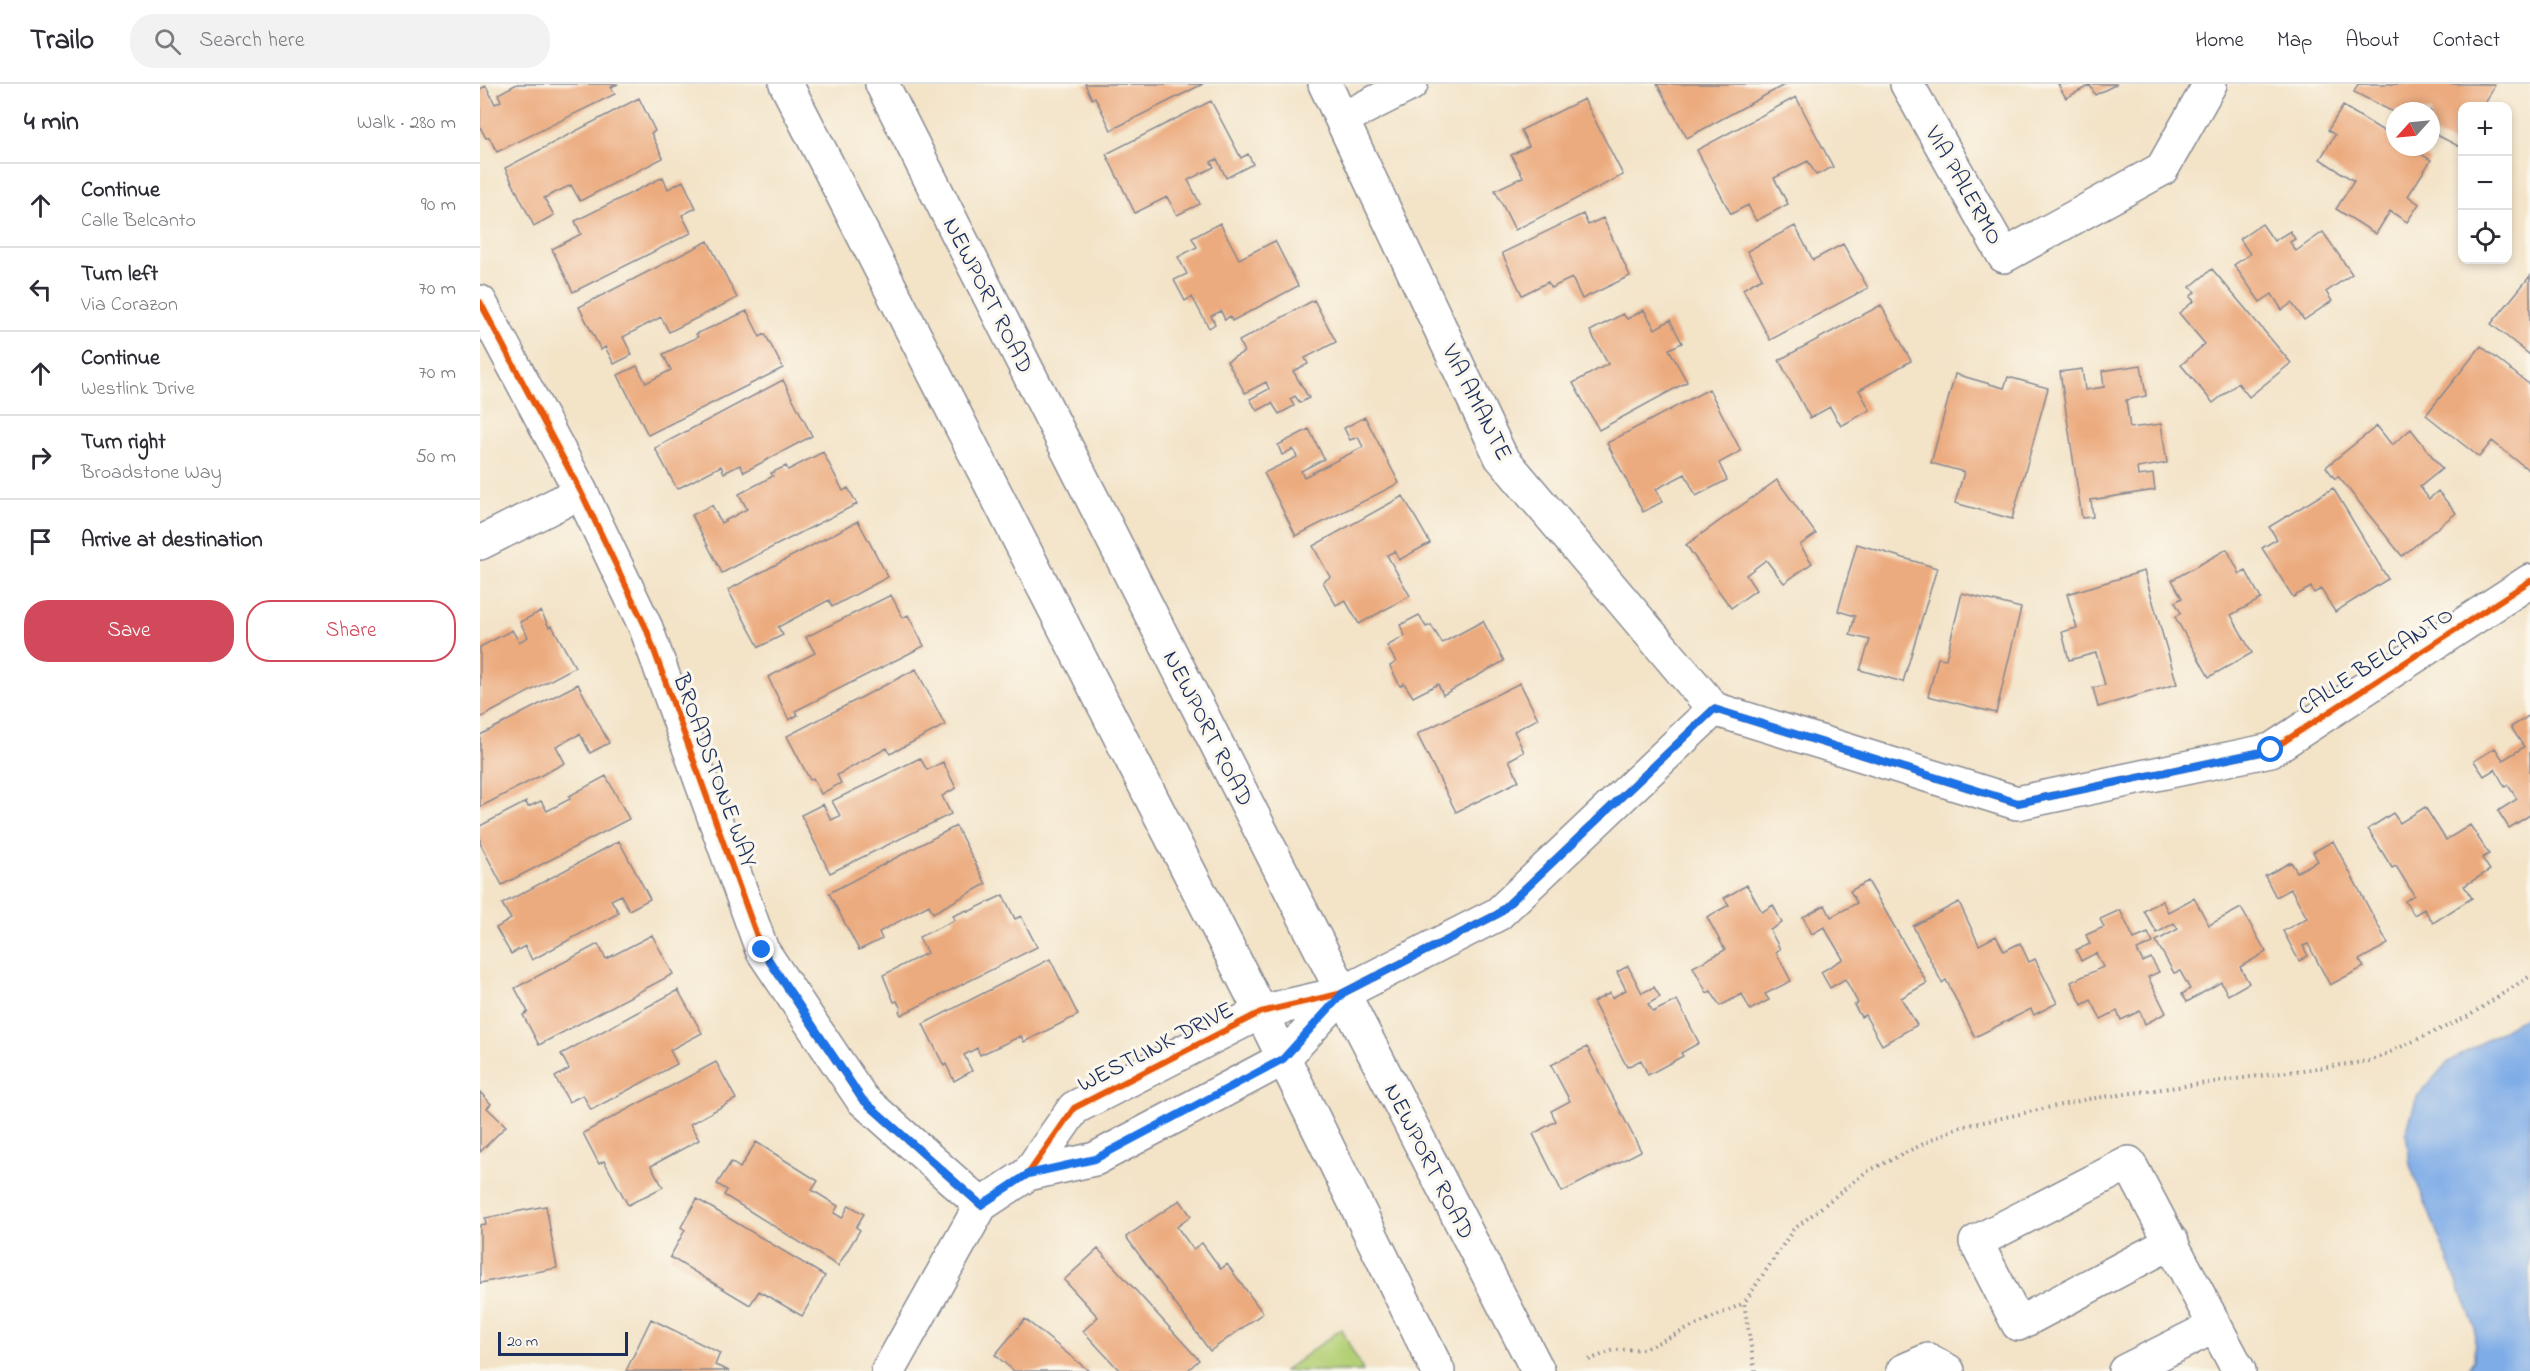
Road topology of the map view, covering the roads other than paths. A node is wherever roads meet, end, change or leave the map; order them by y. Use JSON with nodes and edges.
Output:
{"nodes":[{"id":1,"x":786,"y":84,"type":"edge"},
{"id":2,"x":882,"y":84,"type":"edge"},
{"id":3,"x":1325,"y":84,"type":"edge"},
{"id":4,"x":1411,"y":84,"type":"edge"},
{"id":5,"x":1907,"y":84,"type":"edge"},
{"id":6,"x":2210,"y":84,"type":"edge"},
{"id":7,"x":1342,"y":119,"type":"junction"},
{"id":8,"x":480,"y":302,"type":"edge"},
{"id":9,"x":581,"y":492,"type":"junction"},
{"id":10,"x":480,"y":543,"type":"edge"},
{"id":11,"x":2530,"y":581,"type":"edge"},
{"id":12,"x":1714,"y":709,"type":"junction"},
{"id":13,"x":1343,"y":993,"type":"junction"},
{"id":14,"x":1261,"y":1012,"type":"junction"},
{"id":15,"x":1283,"y":1059,"type":"junction"},
{"id":16,"x":1028,"y":1174,"type":"junction"},
{"id":17,"x":981,"y":1205,"type":"junction"},
{"id":18,"x":2172,"y":1242,"type":"junction"},
{"id":19,"x":2215,"y":1326,"type":"junction"},
{"id":20,"x":888,"y":1371,"type":"edge"},
{"id":21,"x":1438,"y":1371,"type":"edge"},
{"id":22,"x":1539,"y":1371,"type":"edge"},
{"id":23,"x":1903,"y":1371,"type":"edge"},
{"id":24,"x":1948,"y":1371,"type":"edge"},
{"id":25,"x":2125,"y":1371,"type":"edge"},
{"id":26,"x":2239,"y":1371,"type":"edge"}],
"edges":[{"from":1,"to":14,"type":"street"},
{"from":2,"to":13,"type":"street","name":"NEWPORT ROAD"},
{"from":3,"to":7,"type":"street","name":"VIA AMANTE"},
{"from":4,"to":7,"type":"street"},
{"from":5,"to":6,"type":"street","name":"VIA PALERMO"},
{"from":7,"to":12,"type":"street","name":"VIA AMANTE"},
{"from":8,"to":9,"type":"street","name":"BROADSTONE WAY"},
{"from":9,"to":10,"type":"street"},
{"from":9,"to":17,"type":"street","name":"BROADSTONE WAY"},
{"from":11,"to":12,"type":"street","name":"CALLE BELCANTO"},
{"from":12,"to":13,"type":"street"},
{"from":13,"to":14,"type":"street","name":"WESTLINK DRIVE"},
{"from":13,"to":15,"type":"street","name":"WESTLINK DRIVE"},
{"from":13,"to":22,"type":"street","name":"NEWPORT ROAD"},
{"from":14,"to":15,"type":"street"},
{"from":14,"to":16,"type":"street","name":"WESTLINK DRIVE"},
{"from":15,"to":16,"type":"street","name":"WESTLINK DRIVE"},
{"from":15,"to":21,"type":"street"},
{"from":16,"to":17,"type":"street","name":"WESTLINK DRIVE"},
{"from":17,"to":20,"type":"street","name":"WESTLINK DRIVE"},
{"from":18,"to":18,"type":"street"},
{"from":18,"to":19,"type":"street"},
{"from":19,"to":25,"type":"street"},
{"from":19,"to":26,"type":"street"},
{"from":23,"to":24,"type":"street"}]}
